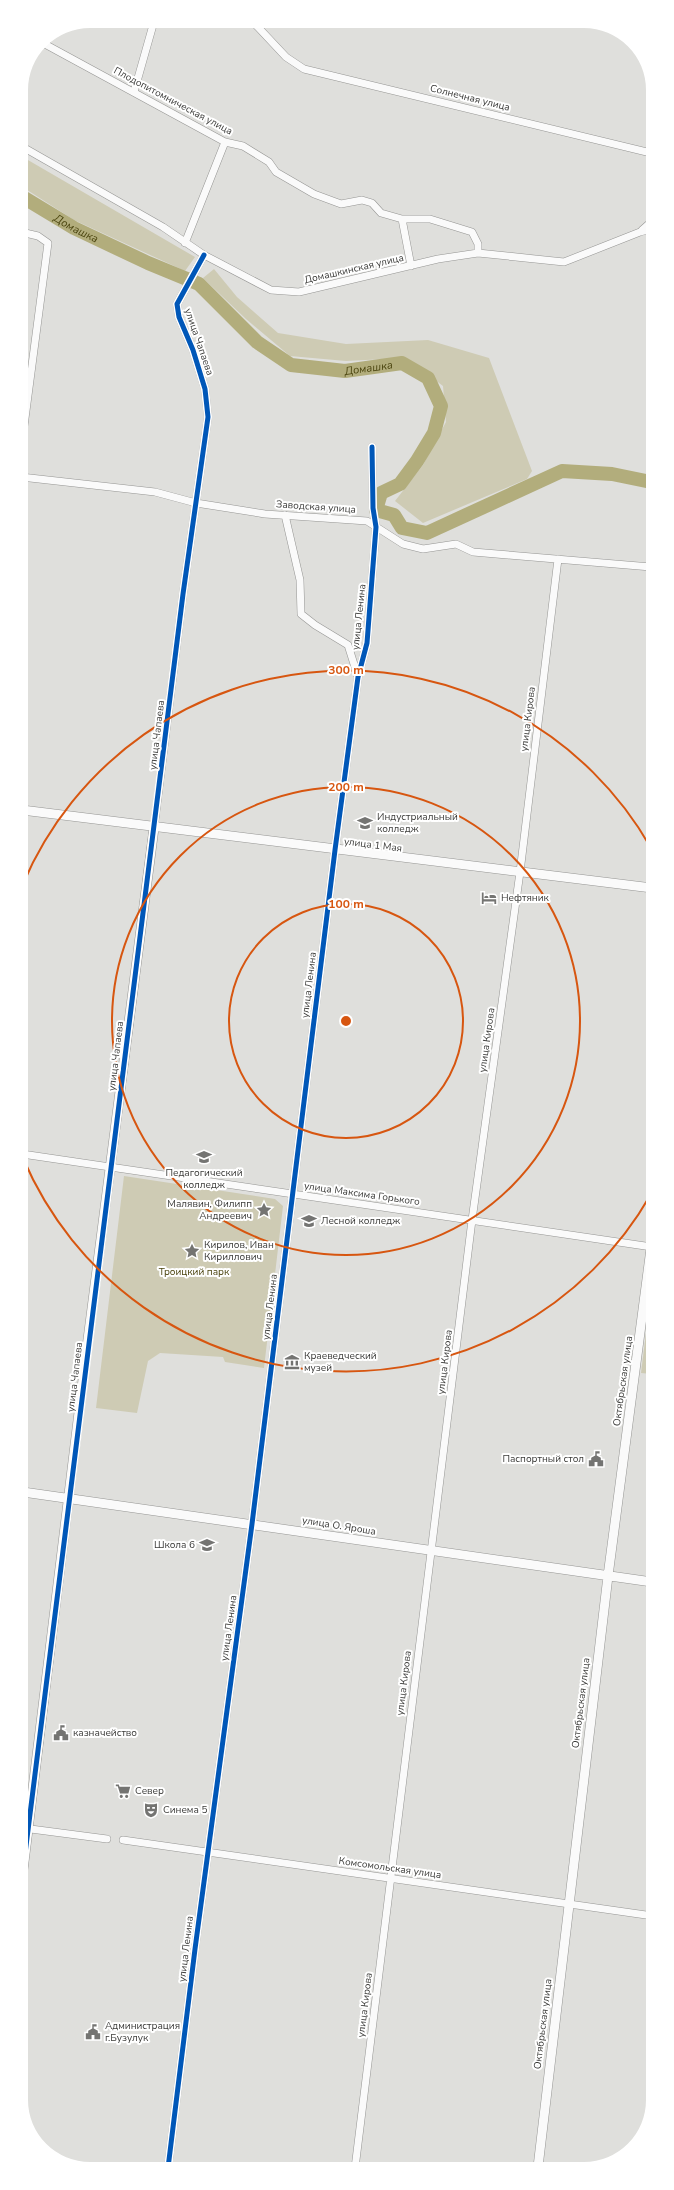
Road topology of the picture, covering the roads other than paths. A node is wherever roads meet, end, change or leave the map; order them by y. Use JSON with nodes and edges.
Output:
{"nodes":[{"id":1,"x":152,"y":28,"type":"edge"},
{"id":2,"x":259,"y":28,"type":"edge"},
{"id":3,"x":47,"y":45,"type":"edge"},
{"id":4,"x":134,"y":92,"type":"junction"},
{"id":5,"x":225,"y":142,"type":"junction"},
{"id":6,"x":28,"y":150,"type":"edge"},
{"id":7,"x":646,"y":152,"type":"edge"},
{"id":8,"x":402,"y":219,"type":"junction"},
{"id":9,"x":646,"y":227,"type":"edge"},
{"id":10,"x":646,"y":230,"type":"edge"},
{"id":11,"x":640,"y":232,"type":"junction"},
{"id":12,"x":28,"y":234,"type":"edge"},
{"id":13,"x":185,"y":243,"type":"junction"},
{"id":14,"x":478,"y":253,"type":"junction"},
{"id":15,"x":204,"y":254,"type":"junction"},
{"id":16,"x":411,"y":266,"type":"junction"},
{"id":17,"x":28,"y":396,"type":"edge"},
{"id":18,"x":372,"y":447,"type":"dead end"},
{"id":19,"x":28,"y":478,"type":"edge"},
{"id":20,"x":196,"y":503,"type":"junction"},
{"id":21,"x":285,"y":515,"type":"junction"},
{"id":22,"x":376,"y":527,"type":"junction"},
{"id":23,"x":558,"y":559,"type":"junction"},
{"id":24,"x":646,"y":567,"type":"edge"},
{"id":25,"x":358,"y":677,"type":"junction"},
{"id":26,"x":28,"y":811,"type":"edge"},
{"id":27,"x":154,"y":828,"type":"junction"},
{"id":28,"x":335,"y":850,"type":"junction"},
{"id":29,"x":520,"y":872,"type":"junction"},
{"id":30,"x":646,"y":887,"type":"edge"},
{"id":31,"x":28,"y":1155,"type":"edge"},
{"id":32,"x":111,"y":1167,"type":"junction"},
{"id":33,"x":293,"y":1194,"type":"junction"},
{"id":34,"x":472,"y":1220,"type":"junction"},
{"id":35,"x":646,"y":1244,"type":"edge"},
{"id":36,"x":646,"y":1290,"type":"edge"},
{"id":37,"x":28,"y":1493,"type":"edge"},
{"id":38,"x":70,"y":1499,"type":"junction"},
{"id":39,"x":252,"y":1524,"type":"junction"},
{"id":40,"x":432,"y":1551,"type":"junction"},
{"id":41,"x":608,"y":1576,"type":"junction"},
{"id":42,"x":646,"y":1581,"type":"edge"},
{"id":43,"x":28,"y":1814,"type":"edge"},
{"id":44,"x":28,"y":1829,"type":"edge"},
{"id":45,"x":107,"y":1838,"type":"dead end"},
{"id":46,"x":123,"y":1840,"type":"dead end"},
{"id":47,"x":208,"y":1852,"type":"junction"},
{"id":48,"x":391,"y":1878,"type":"junction"},
{"id":49,"x":568,"y":1904,"type":"junction"},
{"id":50,"x":646,"y":1915,"type":"edge"},
{"id":51,"x":169,"y":2162,"type":"edge"},
{"id":52,"x":356,"y":2162,"type":"edge"},
{"id":53,"x":539,"y":2162,"type":"edge"}],
"edges":[{"from":1,"to":4,"type":"street"},
{"from":2,"to":7,"type":"street","name":"Солнечная улица"},
{"from":3,"to":4,"type":"street","name":"Плодопитомническая улица"},
{"from":4,"to":5,"type":"street","name":"Плодопитомническая улица"},
{"from":5,"to":8,"type":"street","name":"Плодопитомническая улица"},
{"from":5,"to":13,"type":"street"},
{"from":6,"to":13,"type":"street","name":"Домашкинская улица"},
{"from":8,"to":14,"type":"street","name":"Плодопитомническая улица"},
{"from":8,"to":16,"type":"street"},
{"from":9,"to":11,"type":"street"},
{"from":10,"to":11,"type":"street","name":"Домашкинская улица"},
{"from":11,"to":14,"type":"street","name":"Домашкинская улица"},
{"from":12,"to":17,"type":"street"},
{"from":13,"to":15,"type":"street","name":"Домашкинская улица"},
{"from":14,"to":16,"type":"street","name":"Домашкинская улица"},
{"from":15,"to":16,"type":"street","name":"Домашкинская улица"},
{"from":15,"to":20,"type":"street","name":"улица Чапаева"},
{"from":18,"to":22,"type":"street","name":"улица Ленина"},
{"from":19,"to":20,"type":"street","name":"Заводская улица"},
{"from":20,"to":21,"type":"street","name":"Заводская улица"},
{"from":20,"to":27,"type":"street","name":"улица Чапаева"},
{"from":21,"to":22,"type":"street","name":"Заводская улица"},
{"from":21,"to":25,"type":"street"},
{"from":22,"to":23,"type":"street","name":"Заводская улица"},
{"from":22,"to":25,"type":"street","name":"улица Ленина"},
{"from":23,"to":24,"type":"street","name":"Заводская улица"},
{"from":23,"to":29,"type":"street","name":"улица Кирова"},
{"from":25,"to":28,"type":"street","name":"улица Ленина"},
{"from":26,"to":27,"type":"main road","name":"улица 1 Мая"},
{"from":27,"to":28,"type":"main road","name":"улица 1 Мая"},
{"from":27,"to":32,"type":"main road","name":"улица Чапаева"},
{"from":28,"to":29,"type":"main road","name":"улица 1 Мая"},
{"from":28,"to":33,"type":"street","name":"улица Ленина"},
{"from":29,"to":30,"type":"main road","name":"улица 1 Мая"},
{"from":29,"to":34,"type":"street","name":"улица Кирова"},
{"from":31,"to":32,"type":"street","name":"улица Максима Горького"},
{"from":32,"to":33,"type":"street","name":"улица Максима Горького"},
{"from":32,"to":38,"type":"main road","name":"улица Чапаева"},
{"from":33,"to":34,"type":"street","name":"улица Максима Горького"},
{"from":33,"to":39,"type":"street","name":"улица Ленина"},
{"from":34,"to":35,"type":"street","name":"улица Максима Горького"},
{"from":34,"to":40,"type":"street","name":"улица Кирова"},
{"from":36,"to":41,"type":"main road","name":"Октябрьская улица"},
{"from":37,"to":38,"type":"main road","name":"улица О. Яроша"},
{"from":38,"to":39,"type":"main road","name":"улица О. Яроша"},
{"from":38,"to":43,"type":"main road","name":"улица Чапаева"},
{"from":39,"to":40,"type":"main road","name":"улица О. Яроша"},
{"from":39,"to":47,"type":"street","name":"улица Ленина"},
{"from":40,"to":41,"type":"main road","name":"улица О. Яроша"},
{"from":40,"to":48,"type":"street","name":"улица Кирова"},
{"from":41,"to":42,"type":"main road","name":"улица О. Яроша"},
{"from":41,"to":49,"type":"main road","name":"Октябрьская улица"},
{"from":44,"to":45,"type":"street"},
{"from":46,"to":47,"type":"street","name":"Комсомольская улица"},
{"from":47,"to":48,"type":"street","name":"Комсомольская улица"},
{"from":47,"to":51,"type":"street","name":"улица Ленина"},
{"from":48,"to":49,"type":"street","name":"Комсомольская улица"},
{"from":48,"to":52,"type":"street","name":"улица Кирова"},
{"from":49,"to":50,"type":"street","name":"Комсомольская улица"},
{"from":49,"to":53,"type":"main road","name":"Октябрьская улица"}]}
